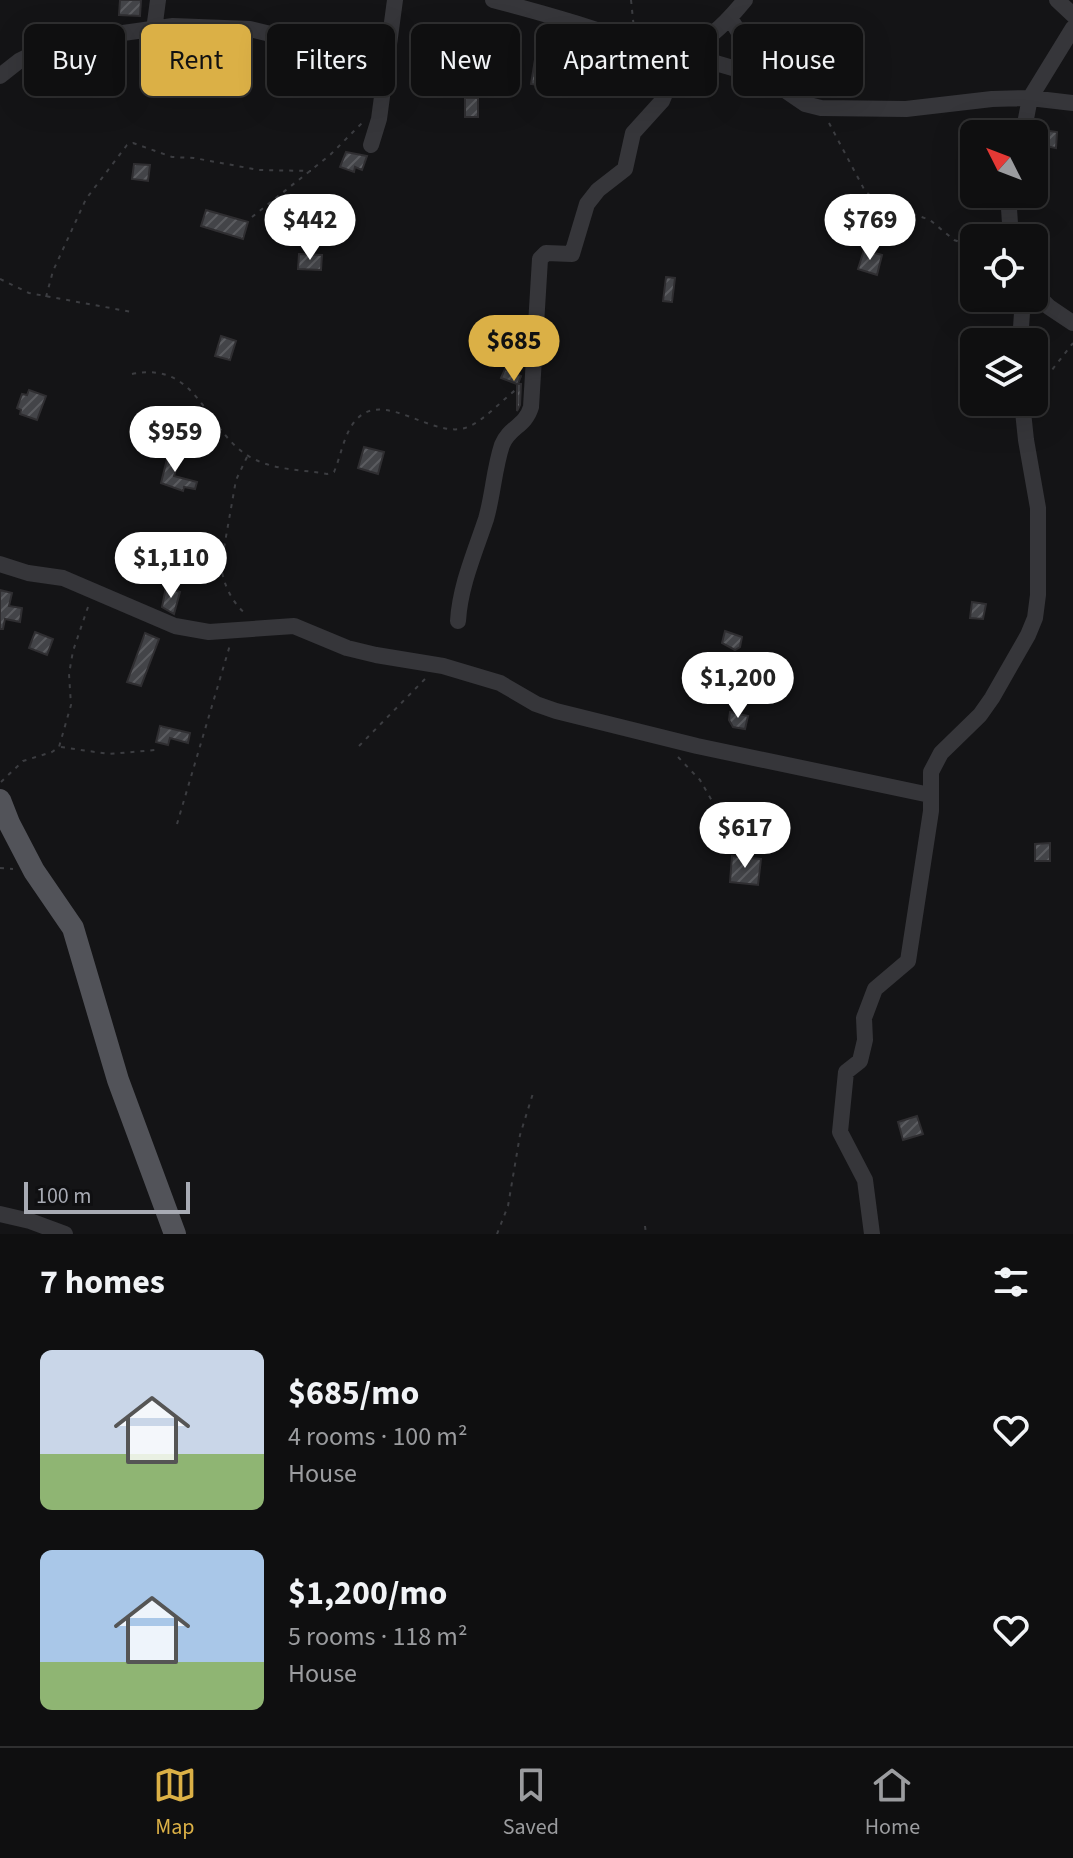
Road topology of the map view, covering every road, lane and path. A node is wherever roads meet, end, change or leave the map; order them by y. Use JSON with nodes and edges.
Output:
{"nodes":[{"id":1,"x":158,"y":0,"type":"edge"},
{"id":2,"x":395,"y":0,"type":"edge"},
{"id":3,"x":493,"y":0,"type":"edge"},
{"id":4,"x":631,"y":0,"type":"edge"},
{"id":5,"x":745,"y":0,"type":"edge"},
{"id":6,"x":1057,"y":0,"type":"edge"},
{"id":7,"x":1073,"y":15,"type":"edge"},
{"id":8,"x":730,"y":18,"type":"junction"},
{"id":9,"x":155,"y":24,"type":"edge"},
{"id":10,"x":391,"y":24,"type":"edge"},
{"id":11,"x":574,"y":24,"type":"edge"},
{"id":12,"x":633,"y":24,"type":"edge"},
{"id":13,"x":734,"y":24,"type":"edge"},
{"id":14,"x":1073,"y":28,"type":"edge"},
{"id":15,"x":717,"y":29,"type":"edge"},
{"id":16,"x":141,"y":32,"type":"edge"},
{"id":17,"x":0,"y":76,"type":"edge"},
{"id":18,"x":382,"y":96,"type":"edge"},
{"id":19,"x":664,"y":96,"type":"edge"},
{"id":20,"x":793,"y":96,"type":"edge"},
{"id":21,"x":1030,"y":98,"type":"junction"},
{"id":22,"x":381,"y":103,"type":"junction"},
{"id":23,"x":1073,"y":103,"type":"edge"},
{"id":24,"x":821,"y":108,"type":"junction"},
{"id":25,"x":1026,"y":120,"type":"edge"},
{"id":26,"x":371,"y":145,"type":"dead end"},
{"id":27,"x":311,"y":171,"type":"junction"},
{"id":28,"x":252,"y":217,"type":"dead end"},
{"id":29,"x":960,"y":242,"type":"edge"},
{"id":30,"x":0,"y":279,"type":"edge"},
{"id":31,"x":46,"y":297,"type":"junction"},
{"id":32,"x":1048,"y":306,"type":"edge"},
{"id":33,"x":132,"y":312,"type":"dead end"},
{"id":34,"x":1073,"y":323,"type":"edge"},
{"id":35,"x":1073,"y":343,"type":"edge"},
{"id":36,"x":132,"y":374,"type":"dead end"},
{"id":37,"x":1048,"y":375,"type":"edge"},
{"id":38,"x":535,"y":376,"type":"junction"},
{"id":39,"x":1023,"y":416,"type":"edge"},
{"id":40,"x":248,"y":455,"type":"junction"},
{"id":41,"x":0,"y":564,"type":"edge"},
{"id":42,"x":94,"y":591,"type":"junction"},
{"id":43,"x":247,"y":615,"type":"dead end"},
{"id":44,"x":458,"y":621,"type":"dead end"},
{"id":45,"x":235,"y":630,"type":"junction"},
{"id":46,"x":443,"y":666,"type":"junction"},
{"id":47,"x":658,"y":735,"type":"junction"},
{"id":48,"x":359,"y":746,"type":"dead end"},
{"id":49,"x":59,"y":747,"type":"junction"},
{"id":50,"x":155,"y":750,"type":"dead end"},
{"id":51,"x":0,"y":783,"type":"edge"},
{"id":52,"x":930,"y":795,"type":"junction"},
{"id":53,"x":0,"y":800,"type":"edge"},
{"id":54,"x":177,"y":824,"type":"dead end"},
{"id":55,"x":752,"y":852,"type":"dead end"},
{"id":56,"x":534,"y":1090,"type":"dead end"},
{"id":57,"x":0,"y":1214,"type":"edge"},
{"id":58,"x":645,"y":1226,"type":"dead end"},
{"id":59,"x":65,"y":1234,"type":"edge"},
{"id":60,"x":175,"y":1234,"type":"edge"},
{"id":61,"x":497,"y":1234,"type":"edge"},
{"id":62,"x":646,"y":1234,"type":"edge"},
{"id":63,"x":872,"y":1234,"type":"edge"}],
"edges":[{"from":1,"to":9,"type":"street"},
{"from":2,"to":10,"type":"street"},
{"from":3,"to":11,"type":"street"},
{"from":4,"to":12,"type":"path"},
{"from":5,"to":8,"type":"street"},
{"from":6,"to":7,"type":"street"},
{"from":8,"to":13,"type":"street"},
{"from":8,"to":15,"type":"street"},
{"from":14,"to":21,"type":"street"},
{"from":16,"to":17,"type":"street"},
{"from":18,"to":22,"type":"street"},
{"from":19,"to":38,"type":"street"},
{"from":20,"to":24,"type":"street"},
{"from":21,"to":23,"type":"street"},
{"from":21,"to":24,"type":"street"},
{"from":21,"to":25,"type":"street"},
{"from":22,"to":26,"type":"street"},
{"from":22,"to":27,"type":"path"},
{"from":24,"to":29,"type":"path"},
{"from":27,"to":28,"type":"path"},
{"from":27,"to":31,"type":"path"},
{"from":30,"to":31,"type":"path"},
{"from":31,"to":33,"type":"path"},
{"from":32,"to":34,"type":"street"},
{"from":35,"to":37,"type":"path"},
{"from":36,"to":40,"type":"path"},
{"from":38,"to":40,"type":"path"},
{"from":38,"to":44,"type":"street"},
{"from":39,"to":52,"type":"street"},
{"from":40,"to":43,"type":"path"},
{"from":41,"to":42,"type":"street"},
{"from":42,"to":45,"type":"street"},
{"from":42,"to":49,"type":"path"},
{"from":45,"to":46,"type":"street"},
{"from":45,"to":54,"type":"path"},
{"from":46,"to":47,"type":"street"},
{"from":46,"to":48,"type":"path"},
{"from":47,"to":52,"type":"street"},
{"from":47,"to":55,"type":"path"},
{"from":49,"to":50,"type":"path"},
{"from":49,"to":51,"type":"path"},
{"from":52,"to":63,"type":"street"},
{"from":53,"to":60,"type":"main road"},
{"from":56,"to":61,"type":"path"},
{"from":57,"to":59,"type":"street"},
{"from":58,"to":62,"type":"path"}]}
